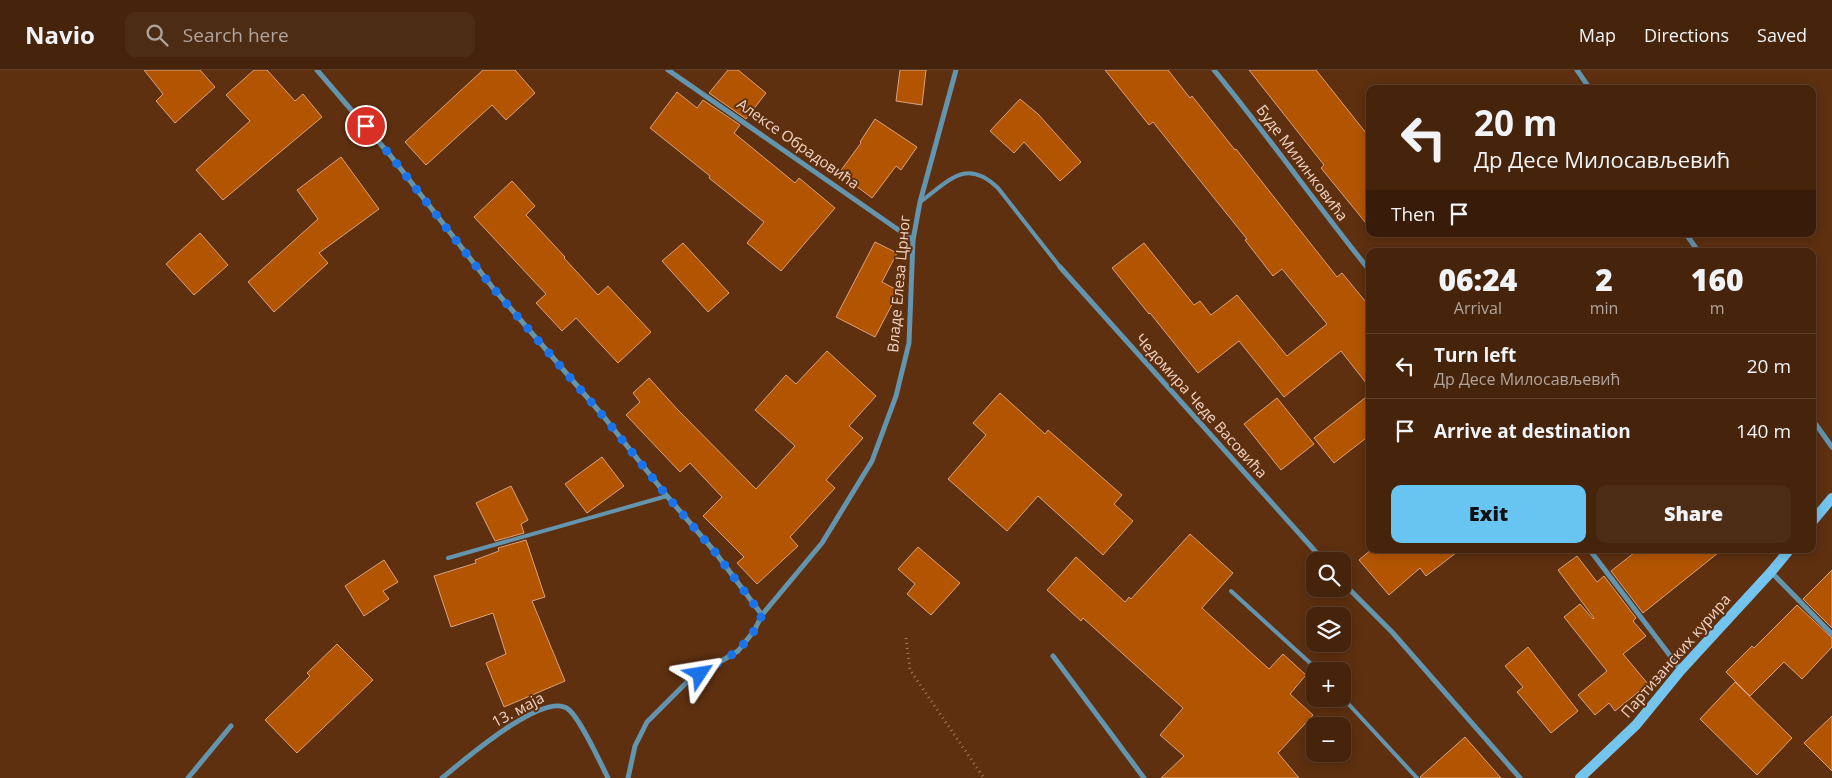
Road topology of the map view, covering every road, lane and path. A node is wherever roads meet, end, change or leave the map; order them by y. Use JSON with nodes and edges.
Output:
{"nodes":[{"id":1,"x":317,"y":70,"type":"edge"},
{"id":2,"x":668,"y":70,"type":"edge"},
{"id":3,"x":956,"y":70,"type":"edge"},
{"id":4,"x":1214,"y":70,"type":"edge"},
{"id":5,"x":1577,"y":70,"type":"edge"},
{"id":6,"x":1587,"y":85,"type":"edge"},
{"id":7,"x":920,"y":202,"type":"junction"},
{"id":8,"x":1688,"y":237,"type":"edge"},
{"id":9,"x":914,"y":240,"type":"junction"},
{"id":10,"x":1696,"y":248,"type":"edge"},
{"id":11,"x":1060,"y":266,"type":"joint"},
{"id":12,"x":1366,"y":267,"type":"edge"},
{"id":13,"x":1816,"y":425,"type":"edge"},
{"id":14,"x":1832,"y":448,"type":"edge"},
{"id":15,"x":667,"y":496,"type":"junction"},
{"id":16,"x":1832,"y":498,"type":"edge"},
{"id":17,"x":1816,"y":517,"type":"edge"},
{"id":18,"x":1316,"y":552,"type":"edge"},
{"id":19,"x":1592,"y":553,"type":"edge"},
{"id":20,"x":1787,"y":553,"type":"edge"},
{"id":21,"x":448,"y":558,"type":"dead end"},
{"id":22,"x":1771,"y":572,"type":"junction"},
{"id":23,"x":1230,"y":591,"type":"dead end"},
{"id":24,"x":1351,"y":591,"type":"edge"},
{"id":25,"x":762,"y":615,"type":"junction"},
{"id":26,"x":1832,"y":634,"type":"edge"},
{"id":27,"x":906,"y":638,"type":"dead end"},
{"id":28,"x":1053,"y":656,"type":"dead end"},
{"id":29,"x":1309,"y":662,"type":"edge"},
{"id":30,"x":1681,"y":670,"type":"junction"},
{"id":31,"x":1351,"y":707,"type":"edge"},
{"id":32,"x":231,"y":726,"type":"dead end"},
{"id":33,"x":1582,"y":777,"type":"edge"},
{"id":34,"x":188,"y":778,"type":"edge"},
{"id":35,"x":442,"y":778,"type":"edge"},
{"id":36,"x":608,"y":778,"type":"edge"},
{"id":37,"x":628,"y":778,"type":"edge"},
{"id":38,"x":984,"y":778,"type":"edge"},
{"id":39,"x":1144,"y":778,"type":"edge"},
{"id":40,"x":1417,"y":778,"type":"edge"},
{"id":41,"x":1520,"y":778,"type":"edge"}],
"edges":[{"from":1,"to":15,"type":"street"},
{"from":2,"to":9,"type":"street","name":"Алексе Обрадовића"},
{"from":3,"to":7,"type":"street","name":"Владе Елеза Црног"},
{"from":4,"to":12,"type":"street","name":"Буде Милинковића"},
{"from":5,"to":6,"type":"street"},
{"from":7,"to":9,"type":"street","name":"Владе Елеза Црног"},
{"from":7,"to":11,"type":"lane"},
{"from":8,"to":10,"type":"street"},
{"from":9,"to":25,"type":"street","name":"Владе Елеза Црног"},
{"from":11,"to":18,"type":"street","name":"Чедомира Чеде Васовића"},
{"from":13,"to":14,"type":"street"},
{"from":15,"to":21,"type":"lane"},
{"from":15,"to":25,"type":"street"},
{"from":16,"to":17,"type":"street"},
{"from":19,"to":30,"type":"street"},
{"from":20,"to":22,"type":"street","name":"Партизанских курира"},
{"from":22,"to":26,"type":"street"},
{"from":22,"to":30,"type":"street","name":"Партизанских курира"},
{"from":23,"to":29,"type":"lane"},
{"from":24,"to":41,"type":"street"},
{"from":25,"to":37,"type":"street","name":"Владе Елеза Црног"},
{"from":27,"to":38,"type":"path"},
{"from":28,"to":39,"type":"street"},
{"from":30,"to":33,"type":"street","name":"Партизанских курира"},
{"from":31,"to":40,"type":"lane"},
{"from":32,"to":34,"type":"street"},
{"from":35,"to":36,"type":"street","name":"13. маја"}]}
